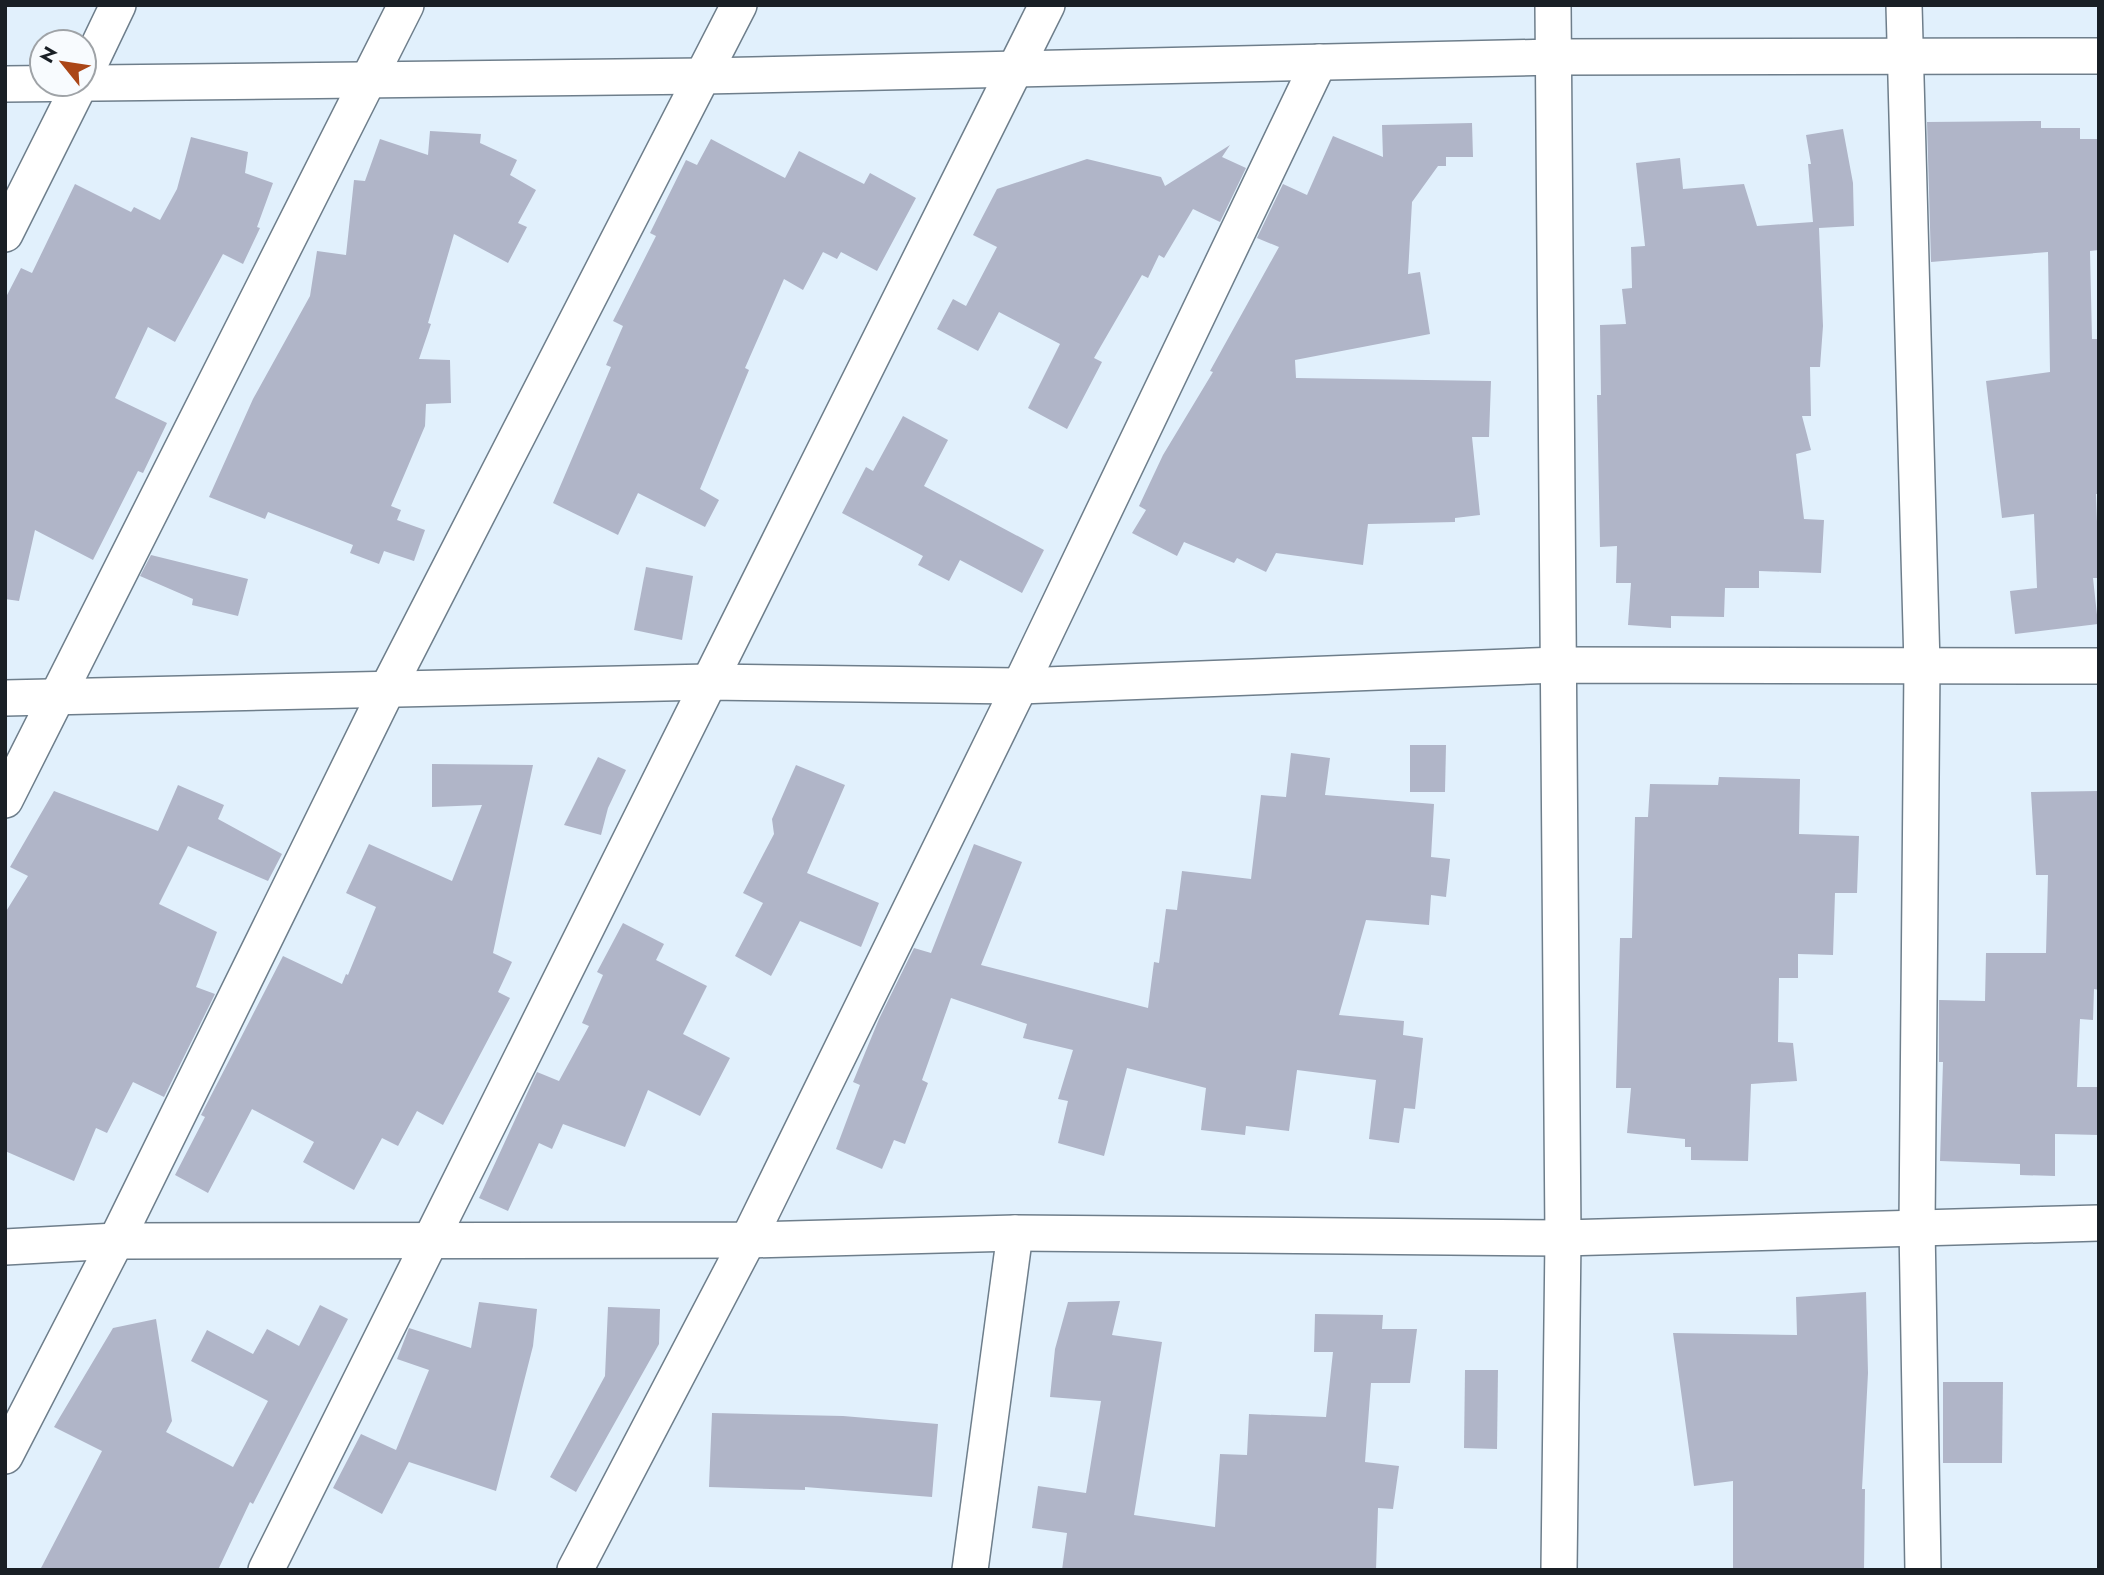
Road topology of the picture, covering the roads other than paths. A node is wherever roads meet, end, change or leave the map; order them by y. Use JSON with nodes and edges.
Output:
{"nodes":[{"id":1,"x":118,"y":5,"type":"edge"},
{"id":2,"x":405,"y":5,"type":"edge"},
{"id":3,"x":739,"y":5,"type":"edge"},
{"id":4,"x":1047,"y":5,"type":"edge"},
{"id":5,"x":1553,"y":5,"type":"edge"},
{"id":6,"x":1904,"y":5,"type":"edge"},
{"id":7,"x":98,"y":47,"type":"edge"},
{"id":8,"x":2099,"y":56,"type":"edge"},
{"id":9,"x":1553,"y":57,"type":"junction"},
{"id":10,"x":1904,"y":57,"type":"junction"},
{"id":11,"x":1319,"y":62,"type":"junction"},
{"id":12,"x":1016,"y":68,"type":"junction"},
{"id":13,"x":704,"y":76,"type":"junction"},
{"id":14,"x":369,"y":78,"type":"junction"},
{"id":15,"x":98,"y":82,"type":"edge"},
{"id":16,"x":28,"y":83,"type":"edge"},
{"id":17,"x":5,"y":84,"type":"edge"},
{"id":18,"x":73,"y":98,"type":"edge"},
{"id":19,"x":5,"y":234,"type":"edge"},
{"id":20,"x":1558,"y":665,"type":"junction"},
{"id":21,"x":1922,"y":665,"type":"junction"},
{"id":22,"x":2099,"y":666,"type":"edge"},
{"id":23,"x":708,"y":682,"type":"junction"},
{"id":24,"x":1020,"y":686,"type":"junction"},
{"id":25,"x":388,"y":688,"type":"junction"},
{"id":26,"x":58,"y":696,"type":"junction"},
{"id":27,"x":5,"y":698,"type":"edge"},
{"id":28,"x":5,"y":800,"type":"edge"},
{"id":29,"x":2099,"y":1223,"type":"edge"},
{"id":30,"x":1917,"y":1226,"type":"junction"},
{"id":31,"x":1015,"y":1233,"type":"junction"},
{"id":32,"x":1563,"y":1238,"type":"junction"},
{"id":33,"x":433,"y":1239,"type":"junction"},
{"id":34,"x":748,"y":1240,"type":"junction"},
{"id":35,"x":116,"y":1241,"type":"junction"},
{"id":36,"x":5,"y":1247,"type":"edge"},
{"id":37,"x":5,"y":1457,"type":"edge"},
{"id":38,"x":266,"y":1570,"type":"edge"},
{"id":39,"x":575,"y":1570,"type":"edge"},
{"id":40,"x":970,"y":1570,"type":"edge"},
{"id":41,"x":1559,"y":1570,"type":"edge"},
{"id":42,"x":1923,"y":1570,"type":"edge"}],
"edges":[{"from":1,"to":7,"type":"street"},
{"from":2,"to":14,"type":"street"},
{"from":3,"to":13,"type":"street"},
{"from":4,"to":12,"type":"street"},
{"from":5,"to":9,"type":"street"},
{"from":6,"to":10,"type":"street"},
{"from":8,"to":10,"type":"street"},
{"from":9,"to":10,"type":"street"},
{"from":9,"to":11,"type":"street"},
{"from":9,"to":20,"type":"street"},
{"from":10,"to":21,"type":"street"},
{"from":11,"to":12,"type":"street"},
{"from":11,"to":24,"type":"street"},
{"from":12,"to":13,"type":"street"},
{"from":12,"to":23,"type":"street"},
{"from":13,"to":14,"type":"street"},
{"from":13,"to":25,"type":"street"},
{"from":14,"to":15,"type":"street"},
{"from":14,"to":26,"type":"street"},
{"from":16,"to":17,"type":"street"},
{"from":18,"to":19,"type":"street"},
{"from":20,"to":21,"type":"street"},
{"from":20,"to":24,"type":"street"},
{"from":20,"to":32,"type":"street"},
{"from":21,"to":22,"type":"street"},
{"from":21,"to":30,"type":"street"},
{"from":23,"to":24,"type":"street"},
{"from":23,"to":25,"type":"street"},
{"from":23,"to":33,"type":"street"},
{"from":24,"to":34,"type":"street"},
{"from":25,"to":26,"type":"street"},
{"from":25,"to":35,"type":"street"},
{"from":26,"to":27,"type":"street"},
{"from":26,"to":28,"type":"street"},
{"from":29,"to":30,"type":"street"},
{"from":30,"to":32,"type":"street"},
{"from":30,"to":42,"type":"street"},
{"from":31,"to":32,"type":"street"},
{"from":31,"to":34,"type":"street"},
{"from":31,"to":40,"type":"street"},
{"from":32,"to":41,"type":"street"},
{"from":33,"to":34,"type":"street"},
{"from":33,"to":35,"type":"street"},
{"from":33,"to":38,"type":"street"},
{"from":34,"to":39,"type":"street"},
{"from":35,"to":36,"type":"street"},
{"from":35,"to":37,"type":"street"}]}
